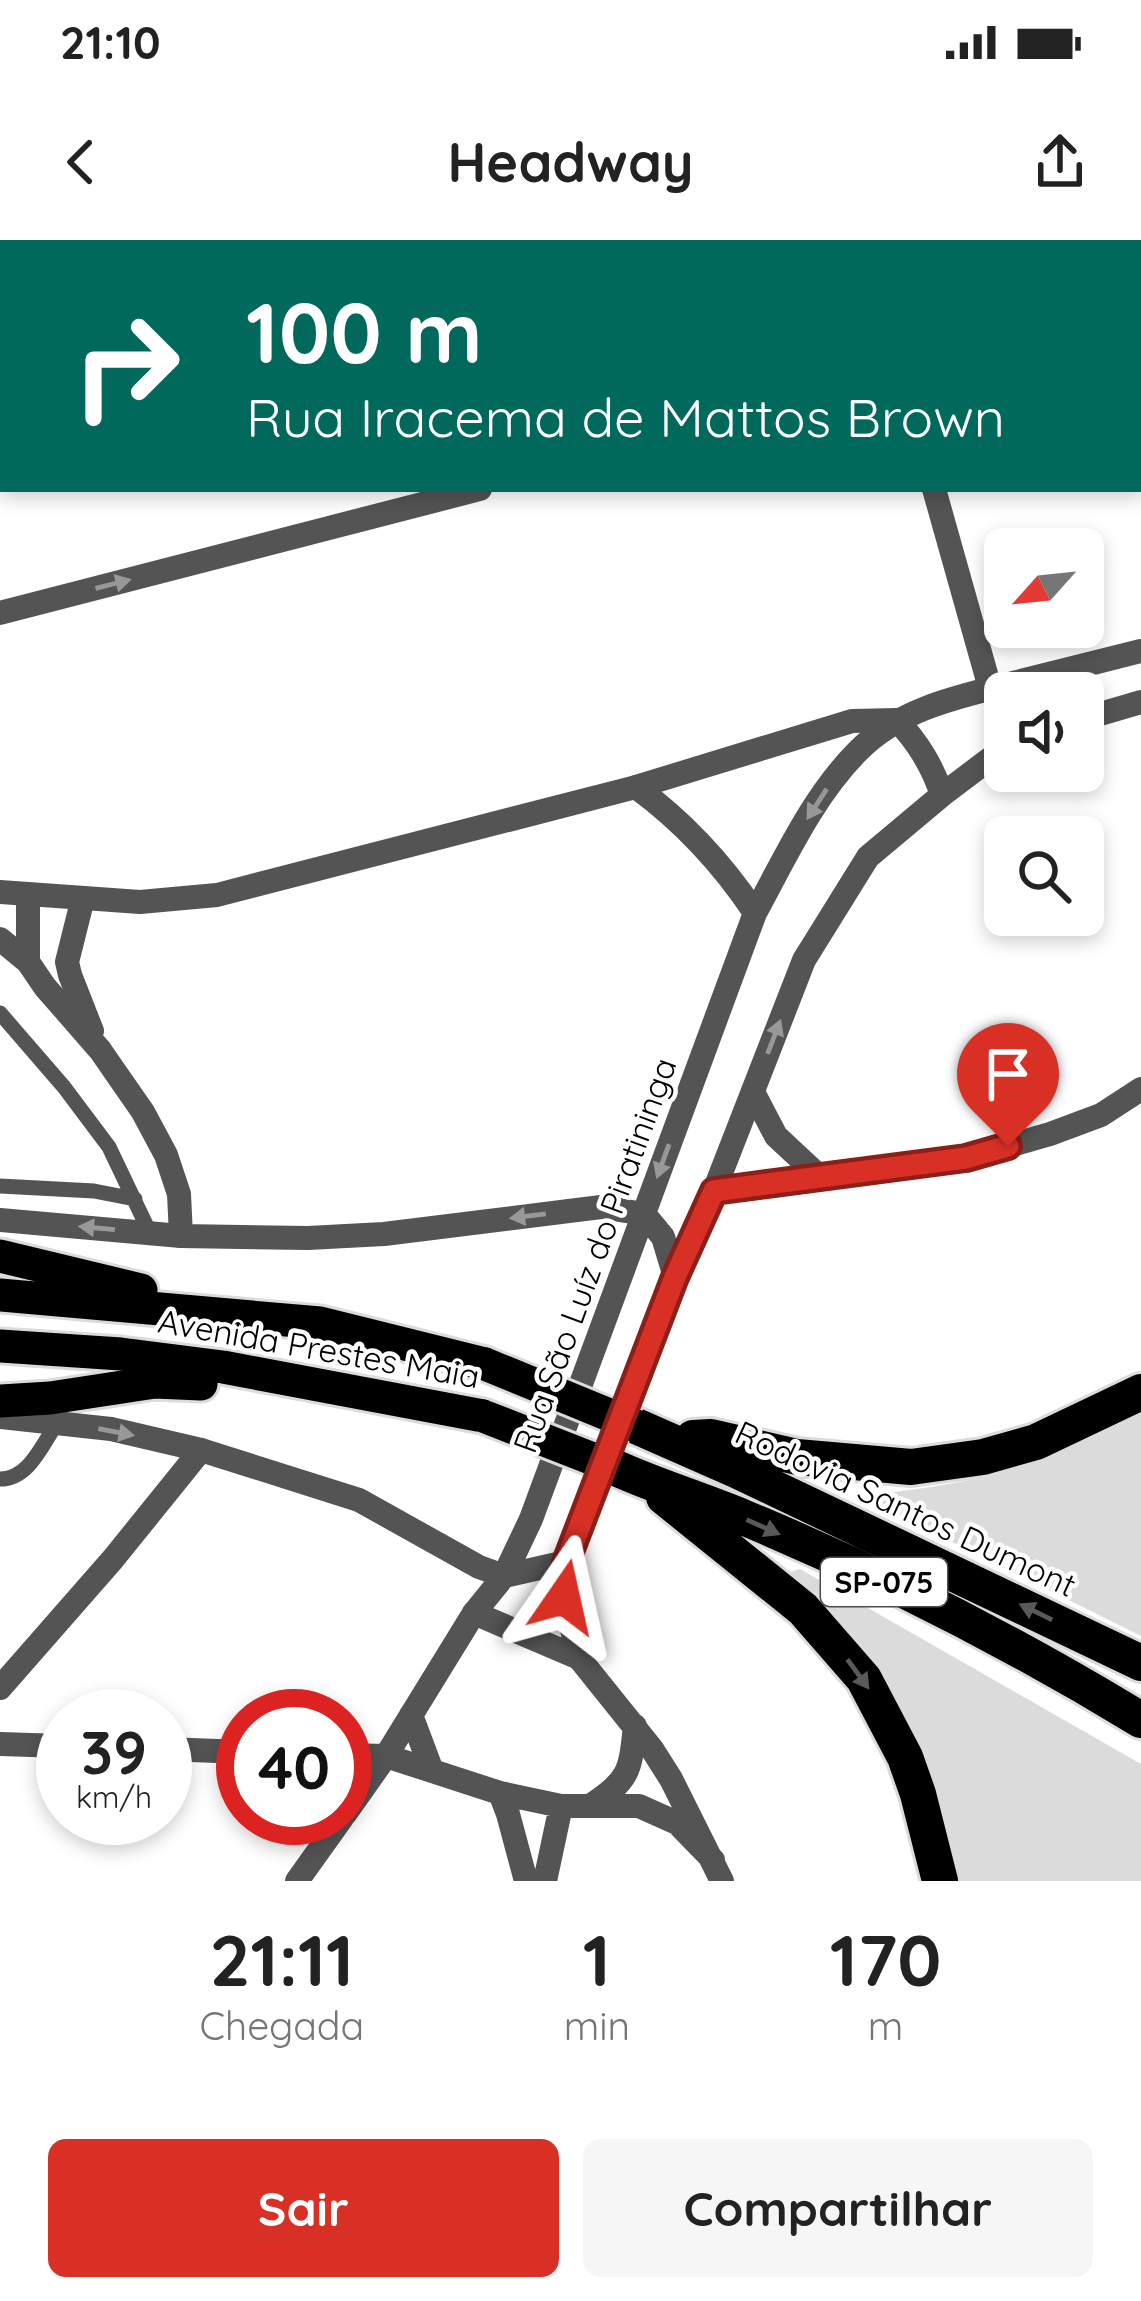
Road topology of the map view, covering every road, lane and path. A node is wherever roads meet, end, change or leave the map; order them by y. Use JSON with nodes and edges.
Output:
{"nodes":[{"id":1,"x":468,"y":492,"type":"edge"},
{"id":2,"x":935,"y":492,"type":"edge"},
{"id":3,"x":0,"y":613,"type":"edge"},
{"id":4,"x":1141,"y":651,"type":"edge"},
{"id":5,"x":985,"y":672,"type":"edge"},
{"id":6,"x":1055,"y":672,"type":"edge"},
{"id":7,"x":984,"y":690,"type":"edge"},
{"id":8,"x":1141,"y":702,"type":"edge"},
{"id":9,"x":1104,"y":713,"type":"edge"},
{"id":10,"x":897,"y":720,"type":"junction"},
{"id":11,"x":984,"y":763,"type":"edge"},
{"id":12,"x":636,"y":787,"type":"junction"},
{"id":13,"x":942,"y":795,"type":"junction"},
{"id":14,"x":0,"y":892,"type":"edge"},
{"id":15,"x":28,"y":894,"type":"junction"},
{"id":16,"x":83,"y":898,"type":"junction"},
{"id":17,"x":754,"y":913,"type":"junction"},
{"id":18,"x":0,"y":939,"type":"edge"},
{"id":19,"x":28,"y":962,"type":"junction"},
{"id":20,"x":0,"y":1013,"type":"edge"},
{"id":21,"x":100,"y":1050,"type":"junction"},
{"id":22,"x":1141,"y":1089,"type":"edge"},
{"id":23,"x":753,"y":1092,"type":"junction"},
{"id":24,"x":820,"y":1178,"type":"junction"},
{"id":25,"x":0,"y":1186,"type":"edge"},
{"id":26,"x":714,"y":1191,"type":"junction"},
{"id":27,"x":135,"y":1199,"type":"junction"},
{"id":28,"x":644,"y":1214,"type":"junction"},
{"id":29,"x":0,"y":1220,"type":"edge"},
{"id":30,"x":150,"y":1233,"type":"junction"},
{"id":31,"x":181,"y":1236,"type":"junction"},
{"id":32,"x":0,"y":1256,"type":"edge"},
{"id":33,"x":675,"y":1277,"type":"junction"},
{"id":34,"x":0,"y":1295,"type":"edge"},
{"id":35,"x":320,"y":1323,"type":"junction"},
{"id":36,"x":0,"y":1346,"type":"edge"},
{"id":37,"x":322,"y":1386,"type":"junction"},
{"id":38,"x":1141,"y":1392,"type":"edge"},
{"id":39,"x":0,"y":1400,"type":"edge"},
{"id":40,"x":0,"y":1417,"type":"edge"},
{"id":41,"x":57,"y":1423,"type":"junction"},
{"id":42,"x":651,"y":1433,"type":"junction"},
{"id":43,"x":201,"y":1450,"type":"junction"},
{"id":44,"x":632,"y":1475,"type":"junction"},
{"id":45,"x":0,"y":1479,"type":"edge"},
{"id":46,"x":566,"y":1562,"type":"junction"},
{"id":47,"x":504,"y":1576,"type":"junction"},
{"id":48,"x":474,"y":1612,"type":"junction"},
{"id":49,"x":579,"y":1658,"type":"junction"},
{"id":50,"x":1141,"y":1664,"type":"edge"},
{"id":51,"x":0,"y":1688,"type":"edge"},
{"id":52,"x":411,"y":1715,"type":"junction"},
{"id":53,"x":1141,"y":1720,"type":"edge"},
{"id":54,"x":635,"y":1726,"type":"junction"},
{"id":55,"x":0,"y":1744,"type":"edge"},
{"id":56,"x":36,"y":1745,"type":"edge"},
{"id":57,"x":372,"y":1756,"type":"edge"},
{"id":58,"x":386,"y":1756,"type":"junction"},
{"id":59,"x":432,"y":1771,"type":"junction"},
{"id":60,"x":372,"y":1776,"type":"edge"},
{"id":61,"x":500,"y":1793,"type":"junction"},
{"id":62,"x":561,"y":1806,"type":"junction"},
{"id":63,"x":588,"y":1807,"type":"junction"},
{"id":64,"x":323,"y":1845,"type":"edge"},
{"id":65,"x":717,"y":1870,"type":"edge"},
{"id":66,"x":297,"y":1881,"type":"edge"},
{"id":67,"x":526,"y":1881,"type":"edge"},
{"id":68,"x":545,"y":1881,"type":"edge"},
{"id":69,"x":940,"y":1881,"type":"edge"}],
"edges":[{"from":3,"to":1,"type":"street","one_way":true},
{"from":2,"to":5,"type":"street"},
{"from":4,"to":6,"type":"street"},
{"from":7,"to":10,"type":"street"},
{"from":8,"to":9,"type":"street"},
{"from":10,"to":12,"type":"street"},
{"from":10,"to":13,"type":"street"},
{"from":10,"to":17,"type":"street","name":"Rua São Luíz do Piratininga","one_way":true},
{"from":11,"to":13,"type":"street"},
{"from":12,"to":16,"type":"street"},
{"from":12,"to":17,"type":"street"},
{"from":23,"to":13,"type":"street","one_way":true},
{"from":14,"to":15,"type":"street"},
{"from":15,"to":16,"type":"street"},
{"from":15,"to":19,"type":"street"},
{"from":16,"to":21,"type":"street"},
{"from":17,"to":28,"type":"street","name":"Rua São Luíz do Piratininga","one_way":true},
{"from":18,"to":19,"type":"street"},
{"from":19,"to":21,"type":"street"},
{"from":20,"to":27,"type":"lane"},
{"from":21,"to":31,"type":"street"},
{"from":22,"to":24,"type":"street"},
{"from":23,"to":24,"type":"street"},
{"from":23,"to":26,"type":"street"},
{"from":24,"to":26,"type":"street"},
{"from":25,"to":27,"type":"lane"},
{"from":26,"to":33,"type":"street"},
{"from":27,"to":30,"type":"lane"},
{"from":28,"to":31,"type":"street","one_way":true},
{"from":28,"to":33,"type":"street"},
{"from":28,"to":47,"type":"street","name":"Rua São Luíz do Piratininga"},
{"from":30,"to":29,"type":"street","one_way":true},
{"from":30,"to":31,"type":"street"},
{"from":32,"to":35,"type":"highway"},
{"from":33,"to":46,"type":"street"},
{"from":34,"to":35,"type":"highway","name":"Avenida Prestes Maia"},
{"from":35,"to":42,"type":"highway","name":"Avenida Prestes Maia","bridge":true},
{"from":36,"to":37,"type":"highway","name":"Avenida Prestes Maia"},
{"from":37,"to":39,"type":"highway"},
{"from":37,"to":44,"type":"highway","name":"Avenida Prestes Maia","bridge":true},
{"from":38,"to":42,"type":"highway"},
{"from":40,"to":41,"type":"street"},
{"from":41,"to":43,"type":"street","one_way":true},
{"from":41,"to":45,"type":"lane"},
{"from":50,"to":42,"type":"highway","name":"Rodovia Santos Dumont","number":"SP-075","one_way":true},
{"from":43,"to":47,"type":"street"},
{"from":43,"to":51,"type":"street"},
{"from":44,"to":53,"type":"highway","number":"SP-075","one_way":true},
{"from":44,"to":69,"type":"highway","one_way":true},
{"from":46,"to":47,"type":"street"},
{"from":46,"to":49,"type":"street"},
{"from":47,"to":48,"type":"street","name":"Rua São Luíz do Piratininga"},
{"from":48,"to":49,"type":"street"},
{"from":48,"to":52,"type":"street","name":"Rua São Luíz do Piratininga"},
{"from":49,"to":54,"type":"street"},
{"from":52,"to":58,"type":"street","name":"Rua São Luíz do Piratininga"},
{"from":52,"to":59,"type":"street"},
{"from":54,"to":63,"type":"street"},
{"from":54,"to":65,"type":"street"},
{"from":55,"to":56,"type":"street"},
{"from":57,"to":58,"type":"street"},
{"from":58,"to":59,"type":"street"},
{"from":58,"to":60,"type":"street","name":"Rua São Luíz do Piratininga"},
{"from":59,"to":61,"type":"street"},
{"from":61,"to":62,"type":"street"},
{"from":61,"to":67,"type":"street"},
{"from":62,"to":63,"type":"street"},
{"from":62,"to":68,"type":"street"},
{"from":63,"to":65,"type":"street"},
{"from":64,"to":66,"type":"street","name":"Rua São Luíz do Piratininga"}]}
